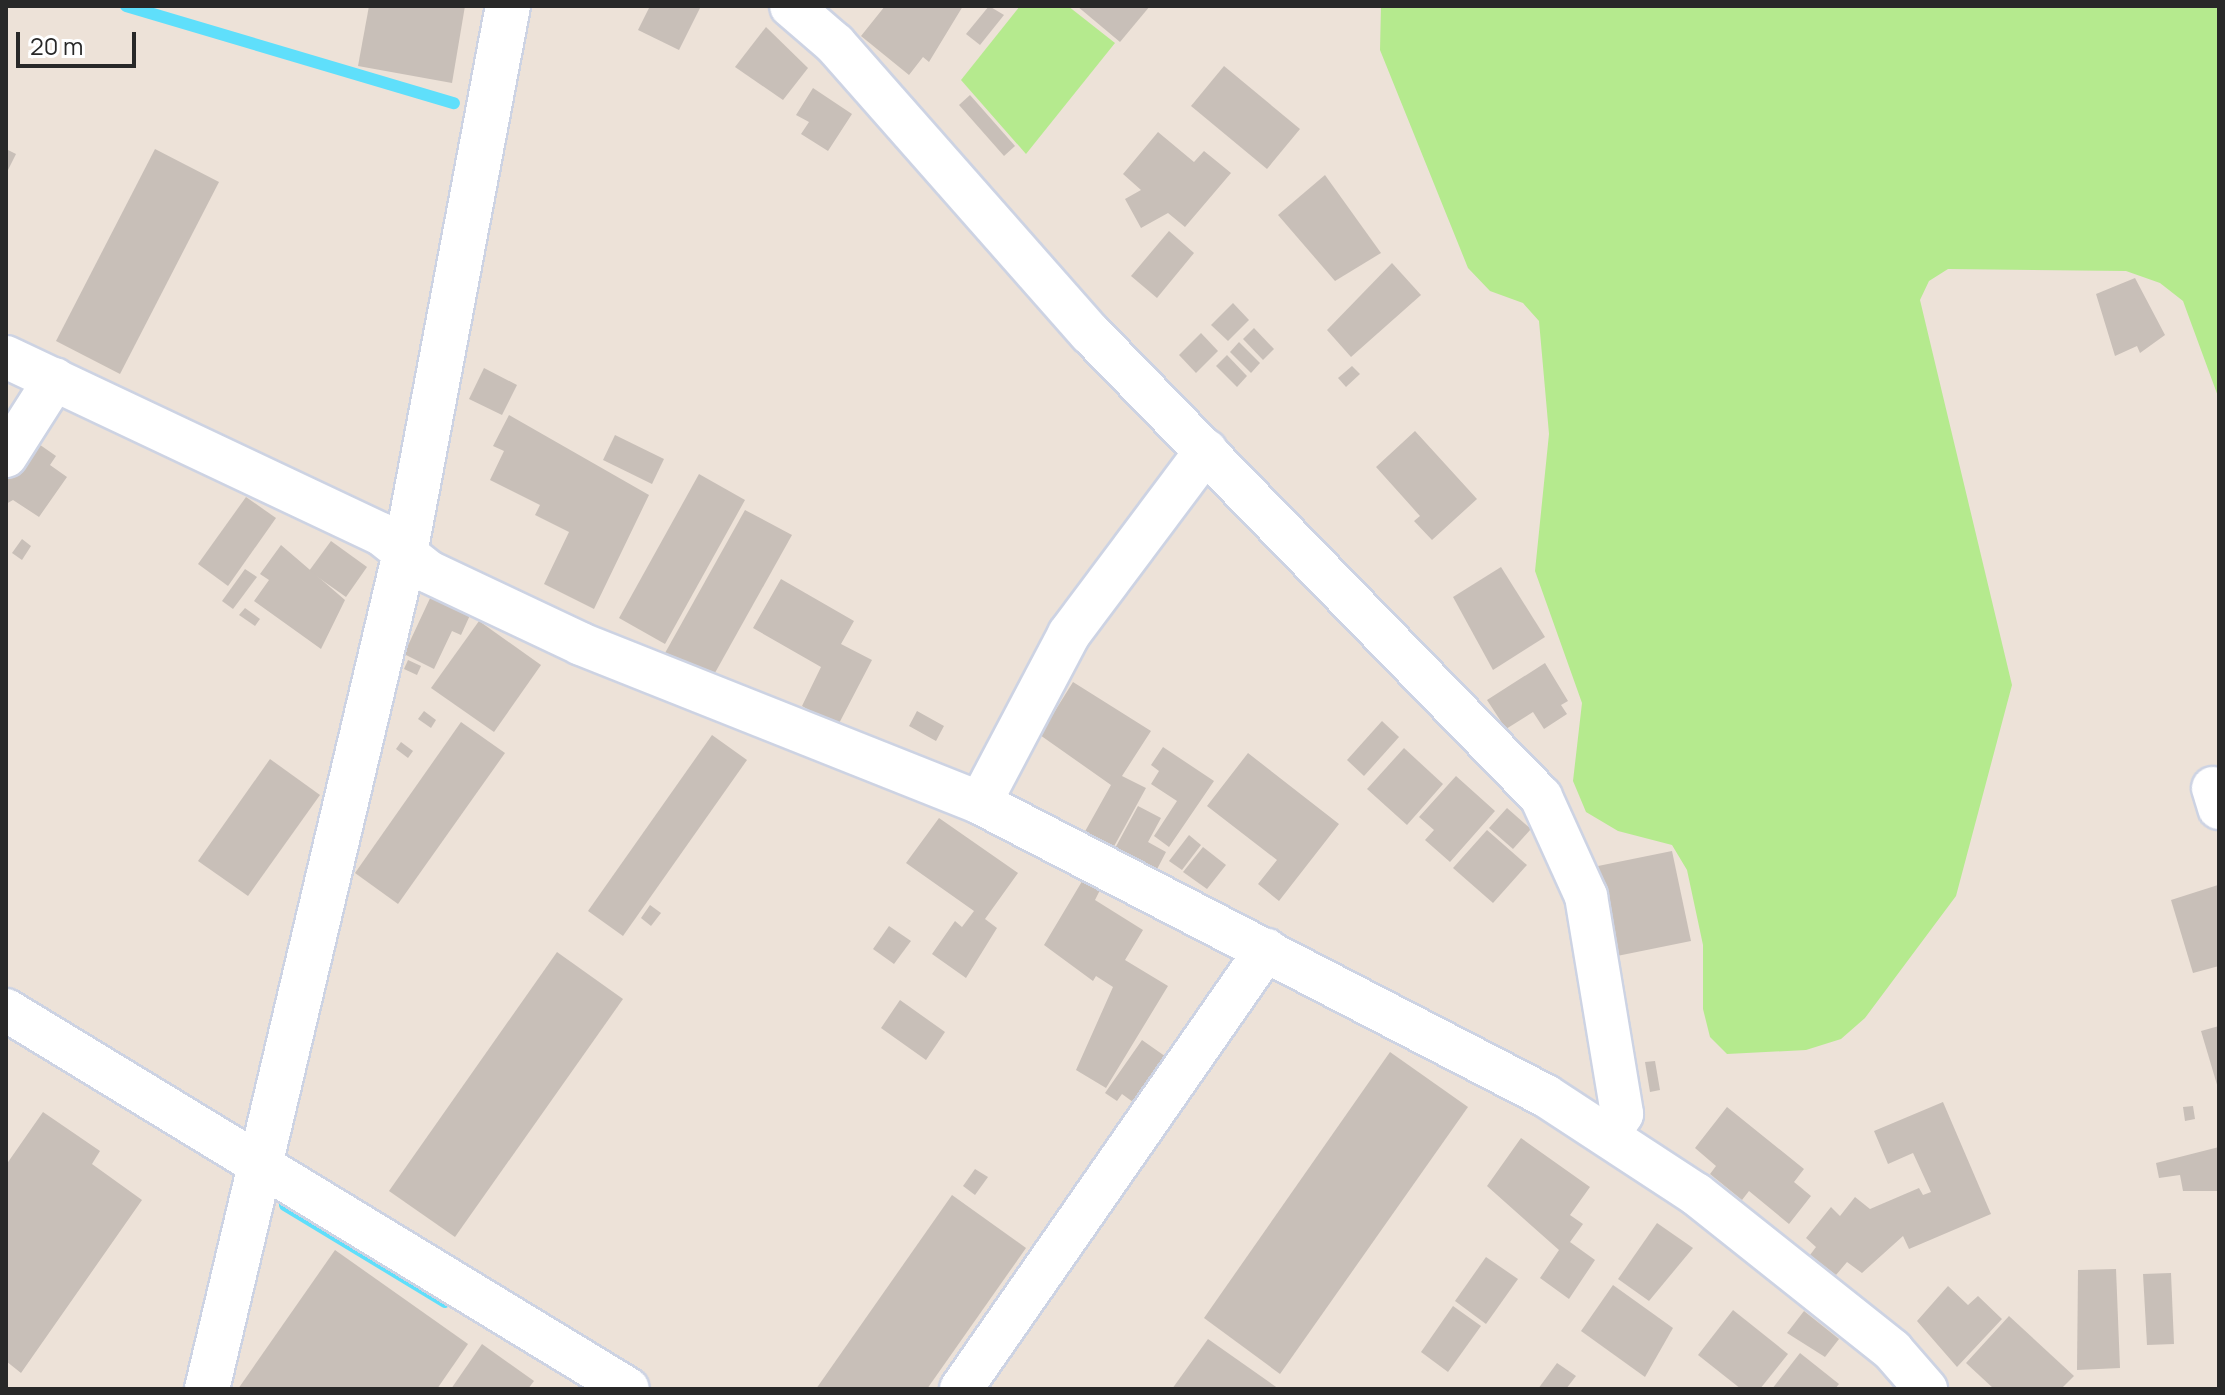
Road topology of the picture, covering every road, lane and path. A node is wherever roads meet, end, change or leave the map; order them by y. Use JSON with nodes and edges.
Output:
{"nodes":[{"id":1,"x":508,"y":6,"type":"edge"},
{"id":2,"x":791,"y":6,"type":"edge"},
{"id":3,"x":6,"y":357,"type":"edge"},
{"id":4,"x":55,"y":379,"type":"junction"},
{"id":5,"x":1206,"y":451,"type":"junction"},
{"id":6,"x":6,"y":456,"type":"edge"},
{"id":7,"x":405,"y":553,"type":"junction"},
{"id":8,"x":980,"y":803,"type":"junction"},
{"id":9,"x":1266,"y":950,"type":"junction"},
{"id":10,"x":6,"y":1010,"type":"edge"},
{"id":11,"x":1609,"y":1134,"type":"junction"},
{"id":12,"x":261,"y":1165,"type":"junction"},
{"id":13,"x":579,"y":1377,"type":"edge"},
{"id":14,"x":207,"y":1389,"type":"edge"},
{"id":15,"x":628,"y":1389,"type":"edge"},
{"id":16,"x":961,"y":1389,"type":"edge"},
{"id":17,"x":1926,"y":1389,"type":"edge"}],
"edges":[{"from":1,"to":7,"type":"street"},
{"from":2,"to":5,"type":"street"},
{"from":3,"to":4,"type":"street"},
{"from":4,"to":6,"type":"street"},
{"from":4,"to":7,"type":"street"},
{"from":5,"to":8,"type":"street"},
{"from":5,"to":11,"type":"street"},
{"from":7,"to":8,"type":"street"},
{"from":7,"to":12,"type":"street"},
{"from":8,"to":9,"type":"street"},
{"from":9,"to":11,"type":"street"},
{"from":9,"to":16,"type":"street"},
{"from":10,"to":12,"type":"street"},
{"from":11,"to":17,"type":"street"},
{"from":12,"to":13,"type":"street"},
{"from":12,"to":14,"type":"street"},
{"from":13,"to":15,"type":"street"}]}
